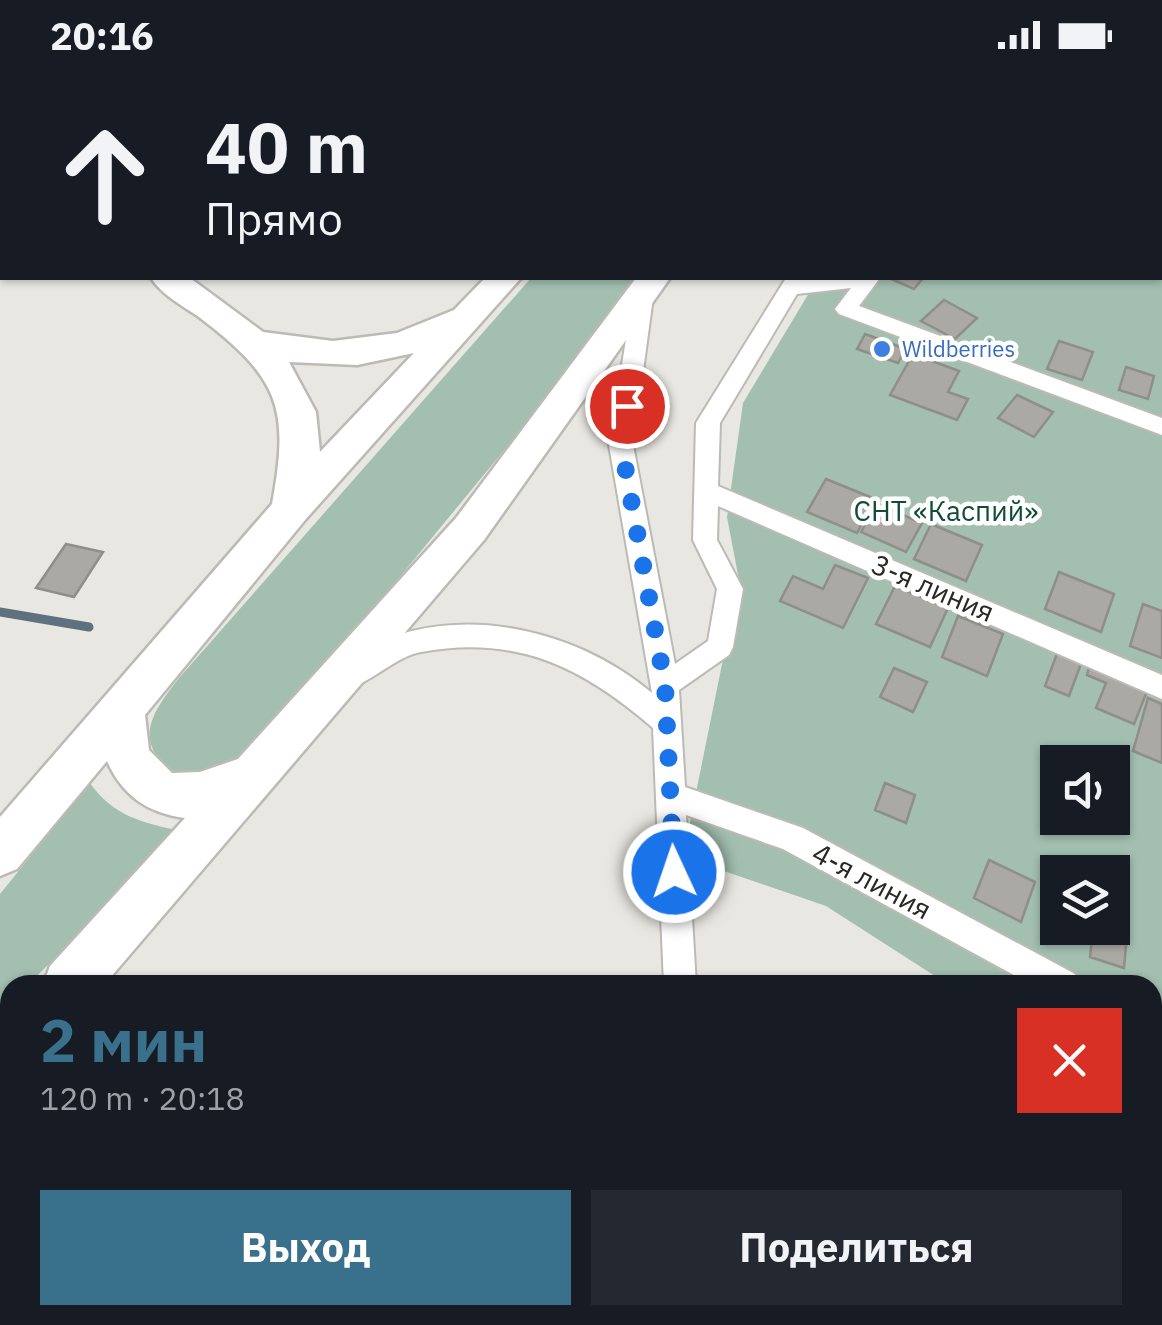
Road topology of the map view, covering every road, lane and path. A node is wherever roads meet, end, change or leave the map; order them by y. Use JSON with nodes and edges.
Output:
{"nodes":[{"id":1,"x":171,"y":280,"type":"edge"},
{"id":2,"x":502,"y":280,"type":"edge"},
{"id":3,"x":839,"y":280,"type":"edge"},
{"id":4,"x":868,"y":280,"type":"edge"},
{"id":5,"x":793,"y":283,"type":"edge"},
{"id":6,"x":649,"y":284,"type":"edge"},
{"id":7,"x":477,"y":310,"type":"junction"},
{"id":8,"x":254,"y":343,"type":"junction"},
{"id":9,"x":1162,"y":427,"type":"edge"},
{"id":10,"x":704,"y":490,"type":"junction"},
{"id":11,"x":291,"y":510,"type":"junction"},
{"id":12,"x":665,"y":685,"type":"junction"},
{"id":13,"x":1162,"y":687,"type":"edge"},
{"id":14,"x":330,"y":688,"type":"junction"},
{"id":15,"x":121,"y":710,"type":"junction"},
{"id":16,"x":667,"y":723,"type":"junction"},
{"id":17,"x":256,"y":772,"type":"junction"},
{"id":18,"x":671,"y":796,"type":"junction"},
{"id":19,"x":0,"y":853,"type":"edge"},
{"id":20,"x":78,"y":975,"type":"edge"},
{"id":21,"x":680,"y":975,"type":"edge"},
{"id":22,"x":1045,"y":975,"type":"edge"}],
"edges":[{"from":1,"to":8,"type":"main road"},
{"from":2,"to":7,"type":"main road"},
{"from":3,"to":5,"type":"street"},
{"from":4,"to":9,"type":"street"},
{"from":5,"to":10,"type":"street"},
{"from":6,"to":12,"type":"street"},
{"from":6,"to":14,"type":"main road"},
{"from":7,"to":8,"type":"main road"},
{"from":7,"to":11,"type":"main road"},
{"from":8,"to":11,"type":"main road"},
{"from":10,"to":12,"type":"street"},
{"from":10,"to":13,"type":"street","name":"3-я линия"},
{"from":11,"to":15,"type":"main road"},
{"from":12,"to":16,"type":"street"},
{"from":14,"to":16,"type":"street"},
{"from":14,"to":17,"type":"main road"},
{"from":15,"to":17,"type":"main road"},
{"from":15,"to":19,"type":"main road"},
{"from":16,"to":18,"type":"street"},
{"from":17,"to":20,"type":"main road"},
{"from":18,"to":21,"type":"street"},
{"from":18,"to":22,"type":"street","name":"4-я линия"}]}
